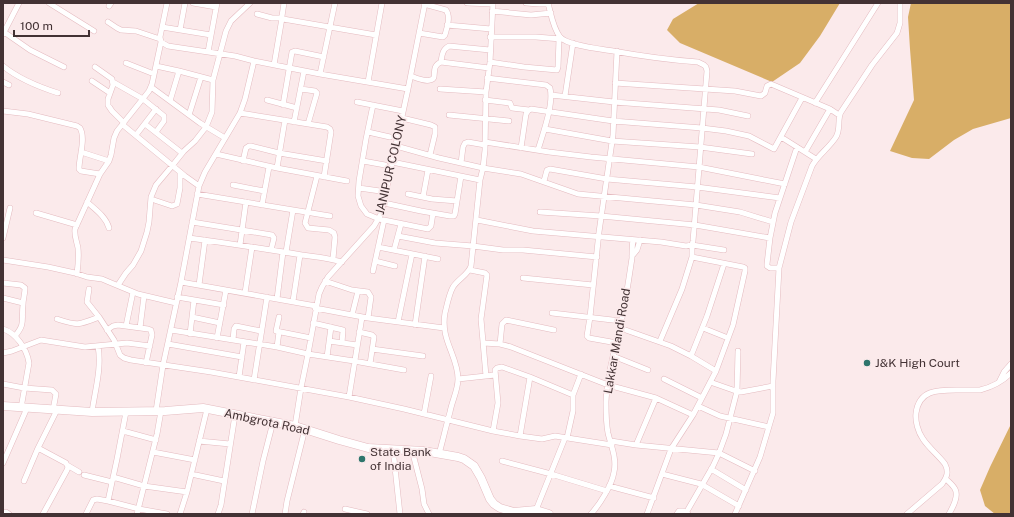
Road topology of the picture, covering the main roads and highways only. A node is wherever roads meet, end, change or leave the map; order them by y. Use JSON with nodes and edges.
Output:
{"nodes":[{"id":1,"x":3,"y":406,"type":"edge"},
{"id":2,"x":549,"y":514,"type":"edge"}],
"edges":[{"from":1,"to":2,"type":"main road","name":"Ambgrota Road"}]}
